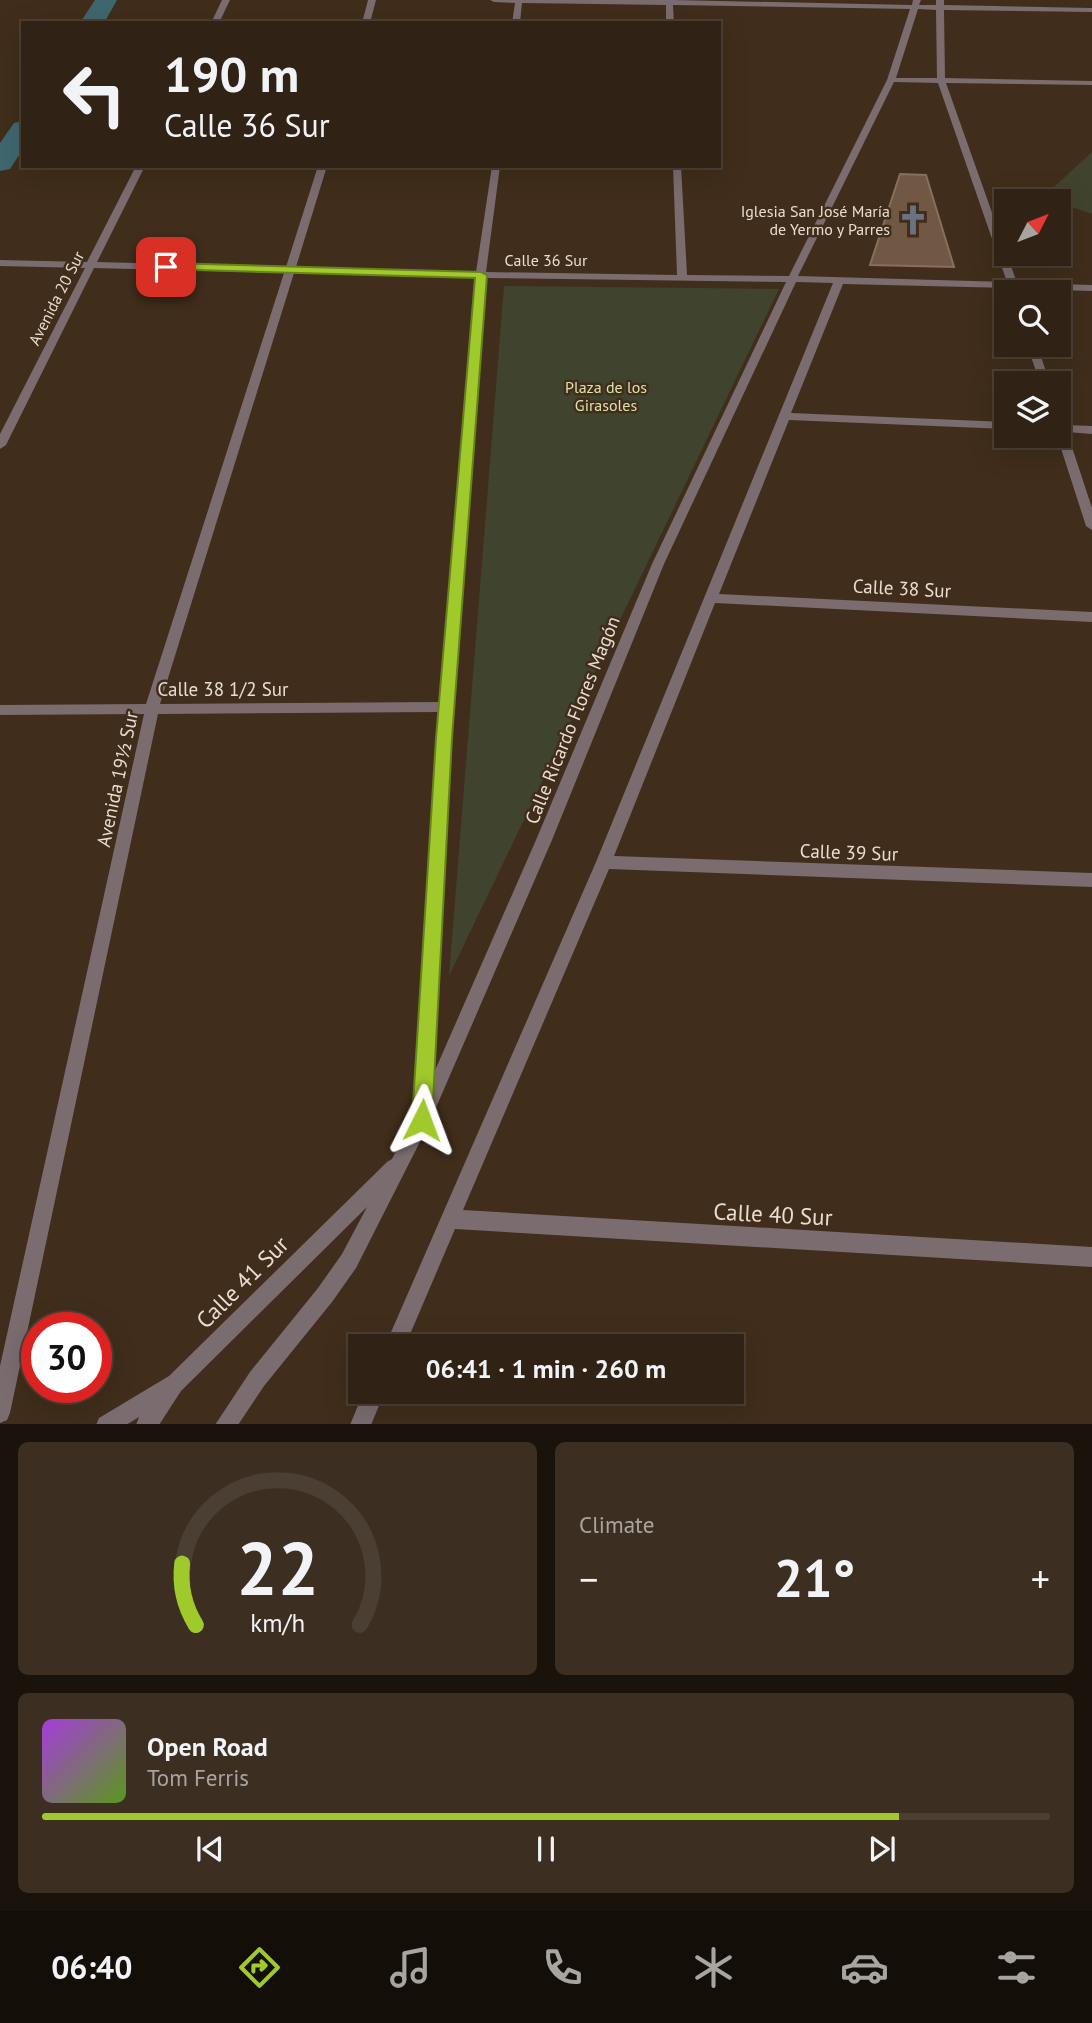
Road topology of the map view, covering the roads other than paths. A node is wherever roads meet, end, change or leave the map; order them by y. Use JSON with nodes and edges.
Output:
{"nodes":[{"id":1,"x":226,"y":0,"type":"edge"},
{"id":2,"x":373,"y":0,"type":"edge"},
{"id":3,"x":494,"y":0,"type":"edge"},
{"id":4,"x":519,"y":0,"type":"edge"},
{"id":5,"x":669,"y":1,"type":"edge"},
{"id":6,"x":823,"y":3,"type":"edge"},
{"id":7,"x":916,"y":4,"type":"edge"},
{"id":8,"x":939,"y":4,"type":"edge"},
{"id":9,"x":1092,"y":10,"type":"edge"},
{"id":10,"x":216,"y":21,"type":"edge"},
{"id":11,"x":367,"y":21,"type":"edge"},
{"id":12,"x":516,"y":21,"type":"edge"},
{"id":13,"x":670,"y":21,"type":"edge"},
{"id":14,"x":891,"y":80,"type":"junction"},
{"id":15,"x":941,"y":81,"type":"junction"},
{"id":16,"x":1092,"y":83,"type":"edge"},
{"id":17,"x":140,"y":168,"type":"edge"},
{"id":18,"x":322,"y":168,"type":"edge"},
{"id":19,"x":496,"y":168,"type":"edge"},
{"id":20,"x":677,"y":168,"type":"edge"},
{"id":21,"x":0,"y":263,"type":"edge"},
{"id":22,"x":90,"y":264,"type":"junction"},
{"id":23,"x":292,"y":271,"type":"junction"},
{"id":24,"x":481,"y":275,"type":"junction"},
{"id":25,"x":682,"y":277,"type":"junction"},
{"id":26,"x":792,"y":279,"type":"junction"},
{"id":27,"x":1010,"y":280,"type":"edge"},
{"id":28,"x":839,"y":281,"type":"junction"},
{"id":29,"x":994,"y":288,"type":"edge"},
{"id":30,"x":1071,"y":288,"type":"edge"},
{"id":31,"x":1092,"y":288,"type":"edge"},
{"id":32,"x":786,"y":416,"type":"junction"},
{"id":33,"x":994,"y":425,"type":"edge"},
{"id":34,"x":1071,"y":428,"type":"edge"},
{"id":35,"x":1092,"y":430,"type":"edge"},
{"id":36,"x":0,"y":445,"type":"edge"},
{"id":37,"x":1066,"y":448,"type":"edge"},
{"id":38,"x":1092,"y":526,"type":"edge"},
{"id":39,"x":710,"y":597,"type":"junction"},
{"id":40,"x":1092,"y":617,"type":"edge"},
{"id":41,"x":447,"y":707,"type":"junction"},
{"id":42,"x":152,"y":708,"type":"junction"},
{"id":43,"x":0,"y":710,"type":"edge"},
{"id":44,"x":604,"y":862,"type":"junction"},
{"id":45,"x":1092,"y":880,"type":"edge"},
{"id":46,"x":422,"y":1120,"type":"junction"},
{"id":47,"x":401,"y":1160,"type":"junction"},
{"id":48,"x":451,"y":1219,"type":"junction"},
{"id":49,"x":1092,"y":1257,"type":"edge"},
{"id":50,"x":400,"y":1334,"type":"edge"},
{"id":51,"x":176,"y":1383,"type":"junction"},
{"id":52,"x":369,"y":1404,"type":"edge"},
{"id":53,"x":0,"y":1413,"type":"edge"},
{"id":54,"x":106,"y":1424,"type":"edge"},
{"id":55,"x":146,"y":1424,"type":"edge"},
{"id":56,"x":225,"y":1424,"type":"edge"},
{"id":57,"x":360,"y":1424,"type":"edge"}],
"edges":[{"from":1,"to":10,"type":"street"},
{"from":2,"to":11,"type":"street"},
{"from":3,"to":4,"type":"street"},
{"from":4,"to":5,"type":"street"},
{"from":4,"to":12,"type":"street"},
{"from":5,"to":6,"type":"street"},
{"from":5,"to":13,"type":"street"},
{"from":6,"to":7,"type":"street"},
{"from":7,"to":8,"type":"street"},
{"from":7,"to":14,"type":"street","name":"Calle Ricardo Flores Magón"},
{"from":8,"to":9,"type":"street"},
{"from":8,"to":15,"type":"street"},
{"from":14,"to":15,"type":"street"},
{"from":14,"to":26,"type":"street","name":"Calle Ricardo Flores Magón"},
{"from":15,"to":16,"type":"street"},
{"from":15,"to":27,"type":"street"},
{"from":17,"to":22,"type":"street","name":"Avenida 20 Sur"},
{"from":18,"to":23,"type":"street","name":"Avenida 19½ Sur"},
{"from":19,"to":24,"type":"street"},
{"from":20,"to":25,"type":"street"},
{"from":21,"to":22,"type":"street","name":"Calle 36 Sur"},
{"from":22,"to":23,"type":"street","name":"Calle 36 Sur"},
{"from":22,"to":36,"type":"street","name":"Avenida 20 Sur"},
{"from":23,"to":24,"type":"street","name":"Calle 36 Sur"},
{"from":23,"to":42,"type":"street","name":"Avenida 19½ Sur"},
{"from":24,"to":25,"type":"street","name":"Calle 36 Sur"},
{"from":24,"to":41,"type":"street"},
{"from":25,"to":26,"type":"street","name":"Calle 36 Sur"},
{"from":26,"to":28,"type":"street","name":"Calle 36 Sur"},
{"from":26,"to":46,"type":"street","name":"Calle Ricardo Flores Magón"},
{"from":28,"to":29,"type":"street","name":"Calle 36 Sur"},
{"from":28,"to":32,"type":"street"},
{"from":30,"to":31,"type":"street","name":"Calle 36 Sur"},
{"from":32,"to":33,"type":"street"},
{"from":32,"to":39,"type":"street"},
{"from":34,"to":35,"type":"street"},
{"from":37,"to":38,"type":"street"},
{"from":39,"to":40,"type":"street","name":"Calle 38 Sur"},
{"from":39,"to":44,"type":"street"},
{"from":41,"to":42,"type":"street","name":"Calle 38 1/2 Sur"},
{"from":41,"to":46,"type":"street"},
{"from":42,"to":43,"type":"street","name":"Calle 38 1/2 Sur"},
{"from":42,"to":53,"type":"street","name":"Avenida 19½ Sur"},
{"from":44,"to":45,"type":"street","name":"Calle 39 Sur"},
{"from":44,"to":48,"type":"street"},
{"from":46,"to":47,"type":"street","name":"Calle Ricardo Flores Magón"},
{"from":47,"to":51,"type":"street","name":"Calle 41 Sur"},
{"from":47,"to":56,"type":"street","name":"Calle Ricardo Flores Magón"},
{"from":48,"to":49,"type":"street","name":"Calle 40 Sur"},
{"from":48,"to":50,"type":"street"},
{"from":51,"to":54,"type":"street","name":"Calle 41 Sur"},
{"from":51,"to":55,"type":"street"},
{"from":52,"to":57,"type":"street"}]}
